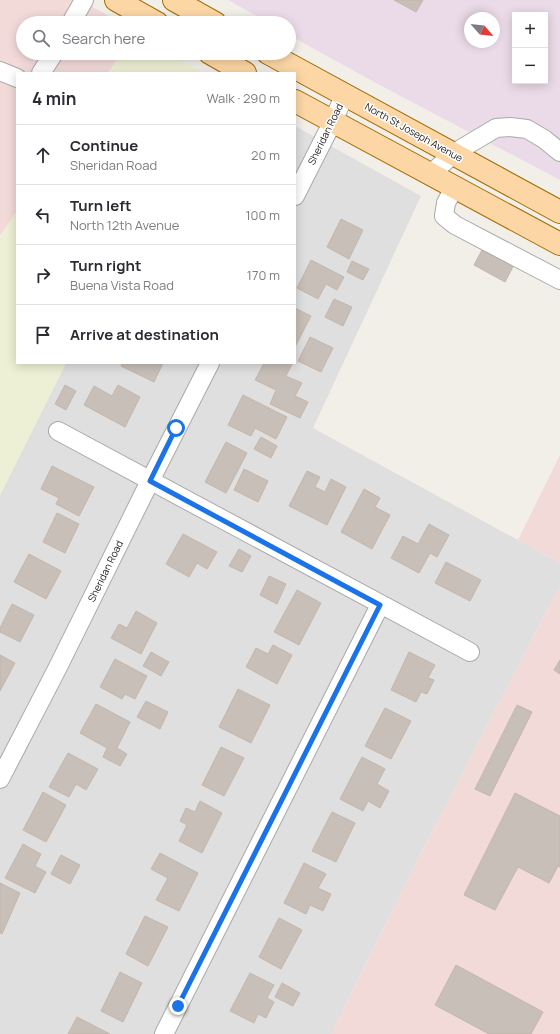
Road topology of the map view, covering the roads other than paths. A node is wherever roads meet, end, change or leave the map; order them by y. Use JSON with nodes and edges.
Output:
{"nodes":[{"id":1,"x":84,"y":0,"type":"edge"},
{"id":2,"x":116,"y":0,"type":"edge"},
{"id":3,"x":174,"y":0,"type":"edge"},
{"id":4,"x":76,"y":16,"type":"edge"},
{"id":5,"x":145,"y":16,"type":"edge"},
{"id":6,"x":203,"y":16,"type":"edge"},
{"id":7,"x":50,"y":60,"type":"edge"},
{"id":8,"x":222,"y":60,"type":"edge"},
{"id":9,"x":280,"y":60,"type":"edge"},
{"id":10,"x":0,"y":71,"type":"edge"},
{"id":11,"x":43,"y":72,"type":"edge"},
{"id":12,"x":243,"y":72,"type":"edge"},
{"id":13,"x":16,"y":78,"type":"edge"},
{"id":14,"x":345,"y":94,"type":"junction"},
{"id":15,"x":296,"y":102,"type":"edge"},
{"id":16,"x":333,"y":121,"type":"junction"},
{"id":17,"x":560,"y":152,"type":"edge"},
{"id":18,"x":454,"y":153,"type":"junction"},
{"id":19,"x":431,"y":174,"type":"junction"},
{"id":20,"x":455,"y":186,"type":"junction"},
{"id":21,"x":296,"y":194,"type":"edge"},
{"id":22,"x":560,"y":212,"type":"edge"},
{"id":23,"x":560,"y":244,"type":"edge"},
{"id":24,"x":560,"y":280,"type":"edge"},
{"id":25,"x":209,"y":364,"type":"edge"},
{"id":26,"x":58,"y":431,"type":"dead end"},
{"id":27,"x":150,"y":481,"type":"junction"},
{"id":28,"x":380,"y":605,"type":"junction"},
{"id":29,"x":470,"y":652,"type":"dead end"},
{"id":30,"x":0,"y":778,"type":"edge"},
{"id":31,"x":164,"y":1034,"type":"edge"}],
"edges":[{"from":1,"to":4,"type":"street"},
{"from":2,"to":5,"type":"main road"},
{"from":3,"to":6,"type":"main road"},
{"from":7,"to":11,"type":"street"},
{"from":8,"to":12,"type":"main road"},
{"from":9,"to":14,"type":"main road","name":"North St Joseph Avenue"},
{"from":10,"to":13,"type":"street"},
{"from":14,"to":16,"type":"street","name":"Sheridan Road"},
{"from":14,"to":18,"type":"main road","name":"North St Joseph Avenue"},
{"from":15,"to":16,"type":"main road"},
{"from":16,"to":19,"type":"main road"},
{"from":16,"to":21,"type":"street","name":"Sheridan Road"},
{"from":17,"to":18,"type":"street"},
{"from":18,"to":19,"type":"street"},
{"from":18,"to":22,"type":"main road","name":"North St Joseph Avenue"},
{"from":19,"to":20,"type":"main road"},
{"from":20,"to":23,"type":"main road"},
{"from":20,"to":24,"type":"street"},
{"from":25,"to":27,"type":"street","name":"Sheridan Road"},
{"from":26,"to":27,"type":"street"},
{"from":27,"to":28,"type":"street"},
{"from":27,"to":30,"type":"street","name":"Sheridan Road"},
{"from":28,"to":29,"type":"street"},
{"from":28,"to":31,"type":"street"}]}
